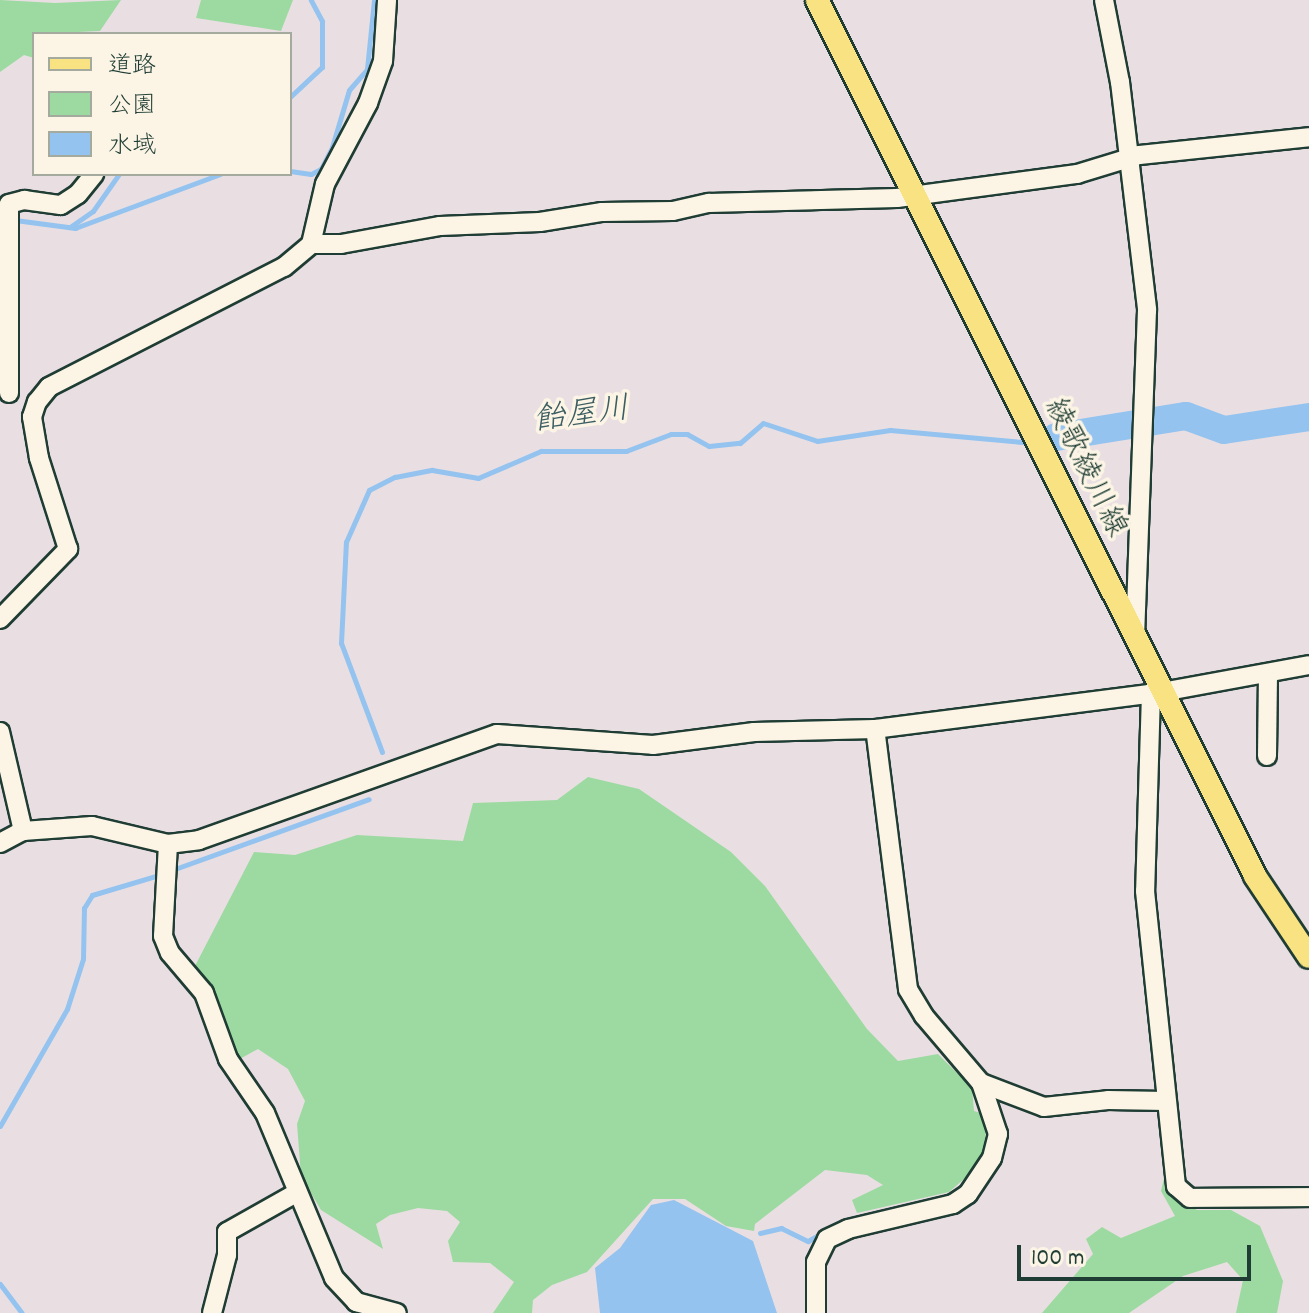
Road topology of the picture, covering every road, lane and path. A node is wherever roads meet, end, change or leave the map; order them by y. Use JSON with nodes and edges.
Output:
{"nodes":[{"id":1,"x":387,"y":0,"type":"edge"},
{"id":2,"x":817,"y":0,"type":"edge"},
{"id":3,"x":1104,"y":0,"type":"edge"},
{"id":4,"x":1309,"y":137,"type":"edge"},
{"id":5,"x":1131,"y":162,"type":"junction"},
{"id":6,"x":92,"y":176,"type":"edge"},
{"id":7,"x":914,"y":195,"type":"junction"},
{"id":8,"x":5,"y":213,"type":"edge"},
{"id":9,"x":311,"y":244,"type":"junction"},
{"id":10,"x":5,"y":394,"type":"edge"},
{"id":11,"x":37,"y":402,"type":"junction"},
{"id":12,"x":0,"y":619,"type":"edge"},
{"id":13,"x":1135,"y":641,"type":"junction"},
{"id":14,"x":1309,"y":665,"type":"edge"},
{"id":15,"x":1268,"y":674,"type":"junction"},
{"id":16,"x":1156,"y":693,"type":"junction"},
{"id":17,"x":875,"y":729,"type":"junction"},
{"id":18,"x":0,"y":732,"type":"edge"},
{"id":19,"x":1267,"y":756,"type":"dead end"},
{"id":20,"x":23,"y":831,"type":"junction"},
{"id":21,"x":0,"y":843,"type":"edge"},
{"id":22,"x":167,"y":852,"type":"junction"},
{"id":23,"x":1309,"y":957,"type":"edge"},
{"id":24,"x":981,"y":1083,"type":"junction"},
{"id":25,"x":1166,"y":1101,"type":"junction"},
{"id":26,"x":298,"y":1192,"type":"junction"},
{"id":27,"x":1309,"y":1197,"type":"edge"},
{"id":28,"x":212,"y":1313,"type":"edge"},
{"id":29,"x":397,"y":1313,"type":"edge"},
{"id":30,"x":816,"y":1313,"type":"edge"}],
"edges":[{"from":1,"to":9,"type":"street"},
{"from":2,"to":7,"type":"main road","name":"綾歌綾川線"},
{"from":3,"to":5,"type":"street"},
{"from":4,"to":5,"type":"street"},
{"from":5,"to":7,"type":"street"},
{"from":5,"to":13,"type":"street"},
{"from":6,"to":8,"type":"street"},
{"from":7,"to":9,"type":"street"},
{"from":7,"to":13,"type":"main road","name":"綾歌綾川線"},
{"from":8,"to":10,"type":"street"},
{"from":9,"to":11,"type":"street"},
{"from":10,"to":11,"type":"street"},
{"from":11,"to":12,"type":"street"},
{"from":13,"to":16,"type":"main road","name":"綾歌綾川線"},
{"from":14,"to":15,"type":"street"},
{"from":15,"to":16,"type":"street"},
{"from":15,"to":19,"type":"street"},
{"from":16,"to":17,"type":"street"},
{"from":16,"to":23,"type":"main road","name":"綾歌綾川線"},
{"from":16,"to":25,"type":"street"},
{"from":17,"to":22,"type":"street"},
{"from":17,"to":24,"type":"street"},
{"from":18,"to":20,"type":"street"},
{"from":20,"to":21,"type":"street"},
{"from":20,"to":22,"type":"street"},
{"from":22,"to":26,"type":"street"},
{"from":24,"to":25,"type":"street"},
{"from":24,"to":30,"type":"street"},
{"from":25,"to":27,"type":"street"},
{"from":26,"to":28,"type":"street"},
{"from":26,"to":29,"type":"street"}]}
